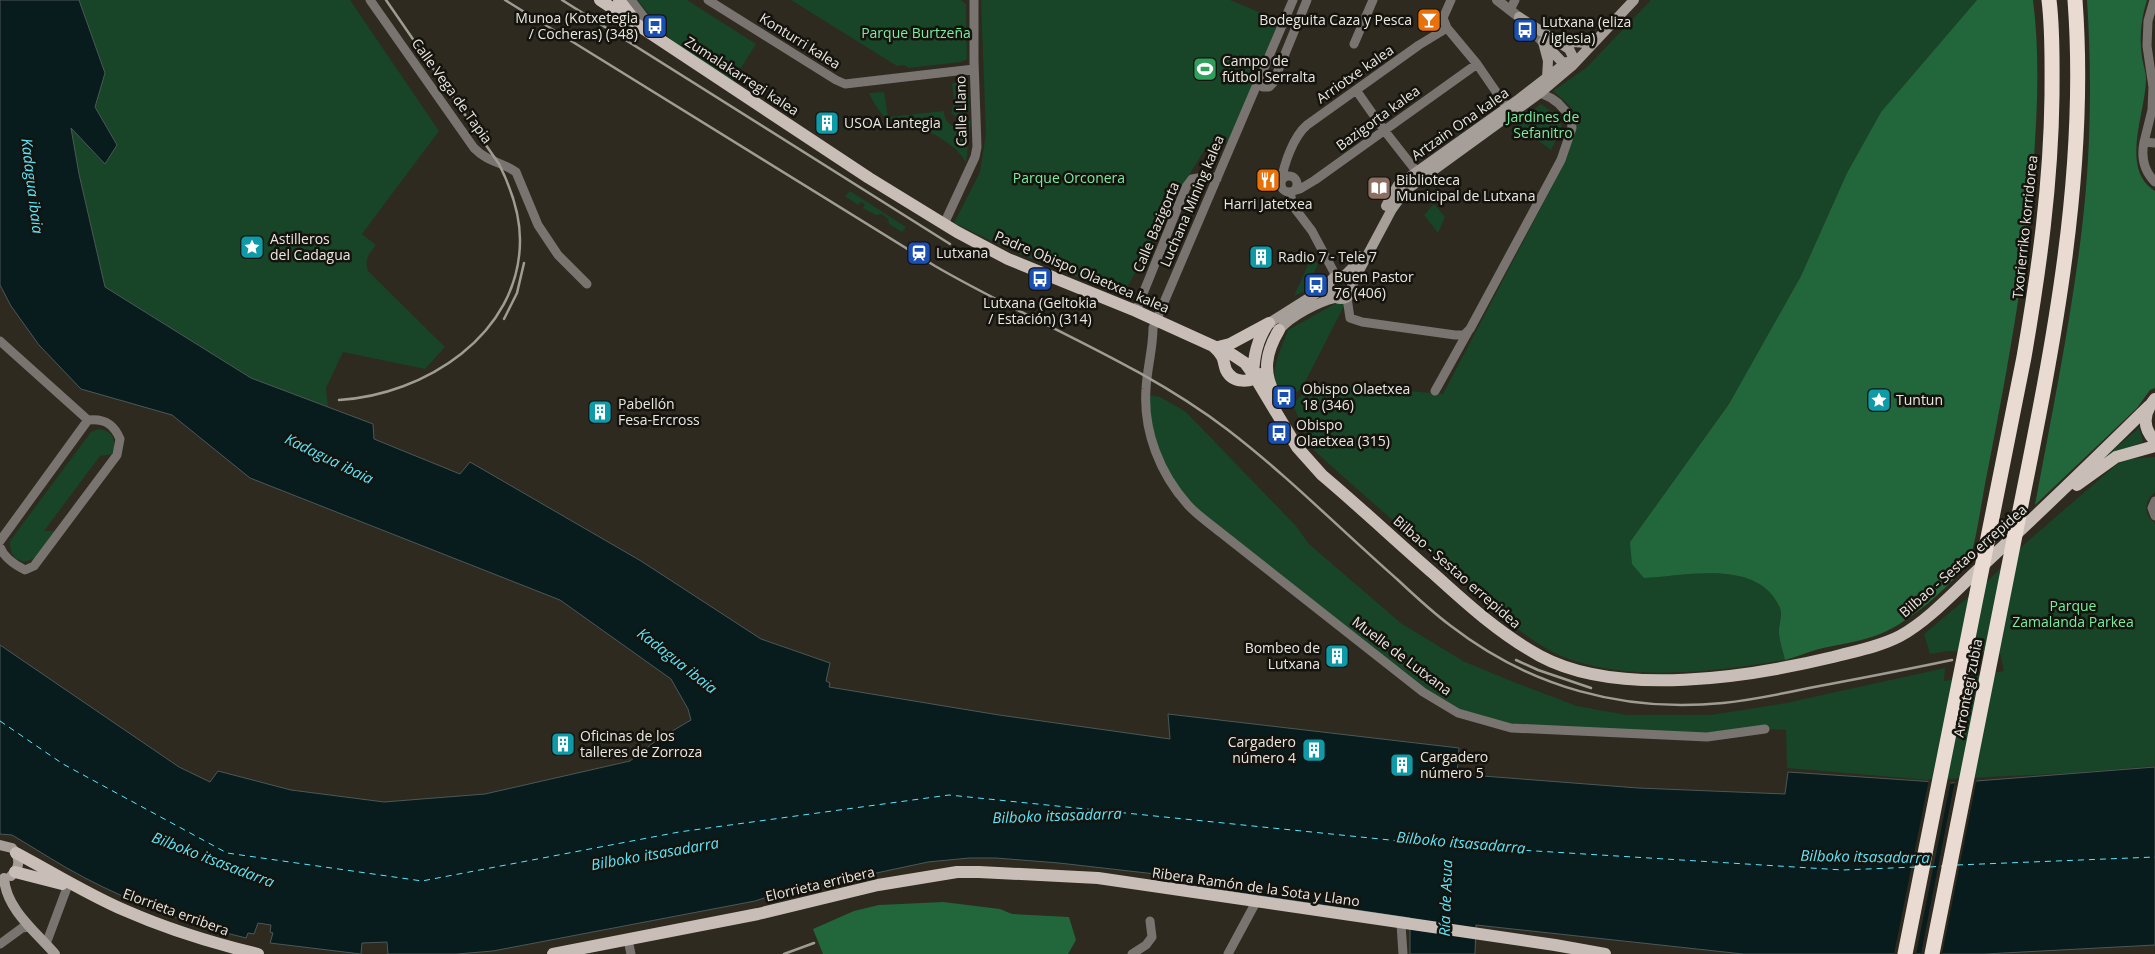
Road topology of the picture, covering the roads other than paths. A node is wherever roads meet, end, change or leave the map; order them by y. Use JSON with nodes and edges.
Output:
{"nodes":[{"id":1,"x":370,"y":0,"type":"edge"},
{"id":2,"x":600,"y":0,"type":"edge"},
{"id":3,"x":620,"y":0,"type":"edge"},
{"id":4,"x":631,"y":0,"type":"edge"},
{"id":5,"x":708,"y":0,"type":"edge"},
{"id":6,"x":970,"y":0,"type":"edge"},
{"id":7,"x":1293,"y":0,"type":"edge"},
{"id":8,"x":1307,"y":0,"type":"edge"},
{"id":9,"x":1373,"y":0,"type":"edge"},
{"id":10,"x":1451,"y":0,"type":"edge"},
{"id":11,"x":1497,"y":0,"type":"edge"},
{"id":12,"x":1515,"y":0,"type":"edge"},
{"id":13,"x":1634,"y":0,"type":"edge"},
{"id":14,"x":2049,"y":0,"type":"edge"},
{"id":15,"x":2075,"y":0,"type":"edge"},
{"id":16,"x":2154,"y":0,"type":"edge"},
{"id":17,"x":973,"y":5,"type":"edge"},
{"id":18,"x":1510,"y":10,"type":"junction"},
{"id":19,"x":1519,"y":18,"type":"junction"},
{"id":20,"x":1447,"y":28,"type":"junction"},
{"id":21,"x":656,"y":33,"type":"junction"},
{"id":22,"x":1598,"y":39,"type":"junction"},
{"id":23,"x":1560,"y":41,"type":"junction"},
{"id":24,"x":1543,"y":42,"type":"junction"},
{"id":25,"x":1354,"y":44,"type":"dead end"},
{"id":26,"x":674,"y":47,"type":"junction"},
{"id":27,"x":1570,"y":62,"type":"junction"},
{"id":28,"x":1477,"y":64,"type":"junction"},
{"id":29,"x":974,"y":69,"type":"junction"},
{"id":30,"x":1546,"y":78,"type":"junction"},
{"id":31,"x":1257,"y":85,"type":"junction"},
{"id":32,"x":1356,"y":90,"type":"junction"},
{"id":33,"x":1540,"y":93,"type":"junction"},
{"id":34,"x":1510,"y":111,"type":"junction"},
{"id":35,"x":1384,"y":130,"type":"junction"},
{"id":36,"x":2144,"y":142,"type":"junction"},
{"id":37,"x":2155,"y":143,"type":"edge"},
{"id":38,"x":1419,"y":175,"type":"junction"},
{"id":39,"x":1218,"y":179,"type":"junction"},
{"id":40,"x":1281,"y":182,"type":"junction"},
{"id":41,"x":2155,"y":182,"type":"edge"},
{"id":42,"x":1292,"y":191,"type":"junction"},
{"id":43,"x":944,"y":224,"type":"junction"},
{"id":44,"x":1337,"y":278,"type":"junction"},
{"id":45,"x":587,"y":284,"type":"dead end"},
{"id":46,"x":1352,"y":284,"type":"junction"},
{"id":47,"x":1335,"y":298,"type":"junction"},
{"id":48,"x":1347,"y":303,"type":"junction"},
{"id":49,"x":1136,"y":311,"type":"junction"},
{"id":50,"x":1274,"y":327,"type":"junction"},
{"id":51,"x":1153,"y":328,"type":"joint"},
{"id":52,"x":1470,"y":329,"type":"junction"},
{"id":53,"x":0,"y":341,"type":"edge"},
{"id":54,"x":1214,"y":345,"type":"junction"},
{"id":55,"x":1260,"y":373,"type":"junction"},
{"id":56,"x":1435,"y":391,"type":"dead end"},
{"id":57,"x":2152,"y":403,"type":"edge"},
{"id":58,"x":88,"y":420,"type":"junction"},
{"id":59,"x":2155,"y":441,"type":"edge"},
{"id":60,"x":2155,"y":446,"type":"edge"},
{"id":61,"x":2005,"y":455,"type":"joint"},
{"id":62,"x":2155,"y":501,"type":"edge"},
{"id":63,"x":2041,"y":512,"type":"junction"},
{"id":64,"x":2155,"y":516,"type":"edge"},
{"id":65,"x":0,"y":541,"type":"edge"},
{"id":66,"x":1,"y":550,"type":"edge"},
{"id":67,"x":1766,"y":729,"type":"dead end"},
{"id":68,"x":1,"y":845,"type":"edge"},
{"id":69,"x":16,"y":853,"type":"junction"},
{"id":70,"x":6,"y":876,"type":"edge"},
{"id":71,"x":1098,"y":878,"type":"joint"},
{"id":72,"x":68,"y":885,"type":"junction"},
{"id":73,"x":86,"y":892,"type":"junction"},
{"id":74,"x":1256,"y":902,"type":"junction"},
{"id":75,"x":1150,"y":921,"type":"dead end"},
{"id":76,"x":1406,"y":924,"type":"junction"},
{"id":77,"x":30,"y":927,"type":"junction"},
{"id":78,"x":628,"y":940,"type":"junction"},
{"id":79,"x":0,"y":944,"type":"edge"},
{"id":80,"x":46,"y":944,"type":"junction"},
{"id":81,"x":1555,"y":945,"type":"junction"},
{"id":82,"x":55,"y":954,"type":"edge"},
{"id":83,"x":258,"y":954,"type":"edge"},
{"id":84,"x":553,"y":954,"type":"edge"},
{"id":85,"x":631,"y":954,"type":"edge"},
{"id":86,"x":1132,"y":954,"type":"edge"},
{"id":87,"x":1228,"y":954,"type":"edge"},
{"id":88,"x":1403,"y":954,"type":"edge"},
{"id":89,"x":1584,"y":954,"type":"edge"},
{"id":90,"x":1605,"y":954,"type":"edge"},
{"id":91,"x":1905,"y":954,"type":"edge"},
{"id":92,"x":1932,"y":954,"type":"edge"}],
"edges":[{"from":1,"to":45,"type":"street","name":"Calle Vega de Tapia"},
{"from":2,"to":26,"type":"main road","name":"Zumalakarregi kalea"},
{"from":3,"to":21,"type":"main road"},
{"from":4,"to":21,"type":"street"},
{"from":5,"to":29,"type":"street","name":"Konturri kalea"},
{"from":6,"to":17,"type":"street","name":"Calle Llano"},
{"from":7,"to":31,"type":"street","name":"Luchana Mining kalea"},
{"from":8,"to":31,"type":"street"},
{"from":9,"to":25,"type":"street"},
{"from":10,"to":20,"type":"street"},
{"from":11,"to":18,"type":"street"},
{"from":12,"to":18,"type":"street"},
{"from":13,"to":22,"type":"main road","name":"Artzain Ona kalea"},
{"from":14,"to":61,"type":"highway","name":"Txorierriko korridorea"},
{"from":15,"to":92,"type":"highway","name":"Arrontegi zubia"},
{"from":16,"to":36,"type":"street"},
{"from":17,"to":29,"type":"street","name":"Calle Llano"},
{"from":18,"to":19,"type":"street"},
{"from":19,"to":23,"type":"main road"},
{"from":19,"to":24,"type":"street"},
{"from":20,"to":28,"type":"street"},
{"from":20,"to":32,"type":"street","name":"Arriotxe kalea"},
{"from":21,"to":26,"type":"main road"},
{"from":22,"to":23,"type":"main road"},
{"from":22,"to":27,"type":"main road","name":"Artzain Ona kalea"},
{"from":23,"to":27,"type":"main road"},
{"from":24,"to":27,"type":"main road"},
{"from":24,"to":30,"type":"main road"},
{"from":26,"to":43,"type":"main road","name":"Zumalakarregi kalea"},
{"from":27,"to":30,"type":"main road","name":"Artzain Ona kalea"},
{"from":27,"to":33,"type":"main road","name":"Artzain Ona kalea"},
{"from":28,"to":34,"type":"street"},
{"from":28,"to":35,"type":"street","name":"Bazigorta kalea"},
{"from":29,"to":43,"type":"street","name":"Calle Llano"},
{"from":30,"to":34,"type":"main road","name":"Artzain Ona kalea"},
{"from":31,"to":39,"type":"street","name":"Luchana Mining kalea"},
{"from":32,"to":35,"type":"street"},
{"from":32,"to":40,"type":"street","name":"Arriotxe kalea"},
{"from":33,"to":34,"type":"main road","name":"Artzain Ona kalea"},
{"from":33,"to":52,"type":"street"},
{"from":34,"to":38,"type":"main road","name":"Artzain Ona kalea"},
{"from":35,"to":38,"type":"street"},
{"from":35,"to":42,"type":"street","name":"Bazigorta kalea"},
{"from":36,"to":37,"type":"street"},
{"from":36,"to":41,"type":"street"},
{"from":38,"to":44,"type":"main road","name":"Artzain Ona kalea"},
{"from":38,"to":46,"type":"main road","name":"Artzain Ona kalea"},
{"from":39,"to":49,"type":"street","name":"Calle Bazigorta"},
{"from":39,"to":51,"type":"street","name":"Luchana Mining kalea"},
{"from":40,"to":42,"type":"street"},
{"from":40,"to":42,"type":"street"},
{"from":42,"to":44,"type":"street"},
{"from":43,"to":49,"type":"main road","name":"Padre Obispo Olaetxea kalea"},
{"from":44,"to":46,"type":"main road"},
{"from":44,"to":47,"type":"main road"},
{"from":44,"to":50,"type":"main road","name":"Artzain Ona kalea"},
{"from":46,"to":48,"type":"main road"},
{"from":47,"to":48,"type":"main road"},
{"from":47,"to":50,"type":"main road"},
{"from":48,"to":52,"type":"street"},
{"from":49,"to":54,"type":"main road","name":"Padre Obispo Olaetxea kalea"},
{"from":50,"to":54,"type":"main road"},
{"from":50,"to":55,"type":"main road"},
{"from":51,"to":67,"type":"street","name":"Muelle de Lutxana"},
{"from":52,"to":56,"type":"street"},
{"from":53,"to":58,"type":"street"},
{"from":54,"to":55,"type":"main road","name":"Padre Obispo Olaetxea kalea"},
{"from":54,"to":55,"type":"main road"},
{"from":55,"to":63,"type":"main road","name":"Bilbao - Sestao errepidea"},
{"from":57,"to":59,"type":"main road"},
{"from":57,"to":63,"type":"main road","name":"Bilbao - Sestao errepidea"},
{"from":58,"to":65,"type":"street"},
{"from":58,"to":66,"type":"street"},
{"from":60,"to":63,"type":"main road","name":"Bilbao - Sestao errepidea"},
{"from":61,"to":91,"type":"highway","name":"Arrontegi zubia"},
{"from":62,"to":64,"type":"street"},
{"from":68,"to":69,"type":"main road"},
{"from":69,"to":70,"type":"main road"},
{"from":69,"to":73,"type":"main road"},
{"from":70,"to":72,"type":"main road"},
{"from":70,"to":77,"type":"main road"},
{"from":71,"to":74,"type":"main road","name":"Ribera Ramón de la Sota y Llano"},
{"from":71,"to":78,"type":"main road","name":"Elorrieta erribera"},
{"from":72,"to":73,"type":"main road"},
{"from":72,"to":80,"type":"street"},
{"from":73,"to":83,"type":"main road","name":"Elorrieta erribera"},
{"from":74,"to":76,"type":"main road","name":"Ribera Ramón de la Sota y Llano"},
{"from":74,"to":87,"type":"street"},
{"from":75,"to":86,"type":"street"},
{"from":76,"to":81,"type":"main road","name":"Ribera Ramón de la Sota y Llano"},
{"from":76,"to":88,"type":"street"},
{"from":77,"to":79,"type":"street"},
{"from":77,"to":80,"type":"main road"},
{"from":78,"to":84,"type":"main road","name":"Elorrieta erribera"},
{"from":78,"to":85,"type":"street"},
{"from":80,"to":82,"type":"main road"},
{"from":81,"to":89,"type":"main road"},
{"from":81,"to":90,"type":"main road"}]}
